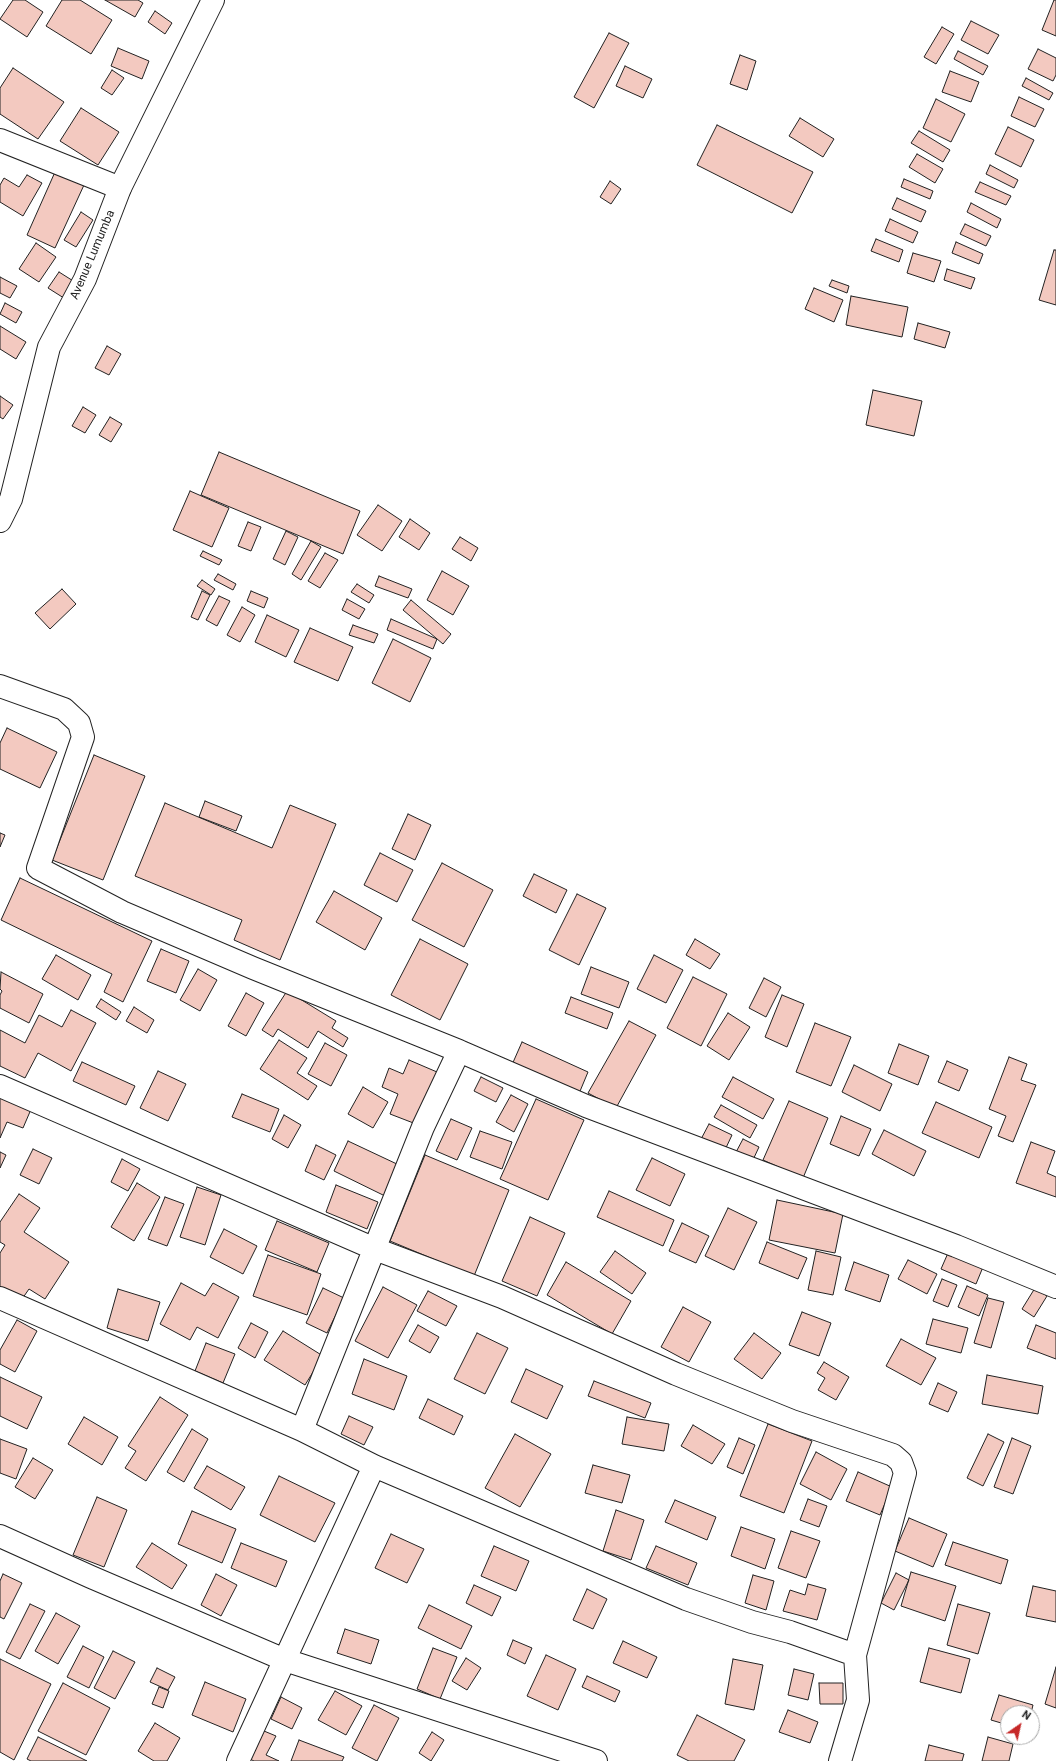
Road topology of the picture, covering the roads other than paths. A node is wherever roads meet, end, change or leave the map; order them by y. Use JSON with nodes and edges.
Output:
{"nodes":[{"id":1,"x":214,"y":0,"type":"edge"},
{"id":2,"x":0,"y":140,"type":"edge"},
{"id":3,"x":120,"y":188,"type":"junction"},
{"id":4,"x":6,"y":495,"type":"edge"},
{"id":5,"x":0,"y":521,"type":"edge"},
{"id":6,"x":0,"y":686,"type":"edge"},
{"id":7,"x":459,"y":1051,"type":"junction"},
{"id":8,"x":0,"y":1086,"type":"edge"},
{"id":9,"x":375,"y":1249,"type":"junction"},
{"id":10,"x":1056,"y":1287,"type":"edge"},
{"id":11,"x":0,"y":1298,"type":"edge"},
{"id":12,"x":302,"y":1430,"type":"junction"},
{"id":13,"x":374,"y":1466,"type":"junction"},
{"id":14,"x":0,"y":1536,"type":"edge"},
{"id":15,"x":855,"y":1655,"type":"junction"},
{"id":16,"x":285,"y":1660,"type":"junction"},
{"id":17,"x":238,"y":1761,"type":"edge"},
{"id":18,"x":596,"y":1761,"type":"edge"},
{"id":19,"x":840,"y":1761,"type":"edge"}],
"edges":[{"from":1,"to":3,"type":"street","name":"Avenue Lumumba"},
{"from":2,"to":3,"type":"street"},
{"from":3,"to":4,"type":"street","name":"Avenue Lumumba"},
{"from":4,"to":5,"type":"street","name":"Avenue Lumumba"},
{"from":6,"to":7,"type":"street"},
{"from":7,"to":9,"type":"street"},
{"from":7,"to":10,"type":"street"},
{"from":8,"to":9,"type":"street"},
{"from":9,"to":12,"type":"street"},
{"from":9,"to":15,"type":"street"},
{"from":11,"to":12,"type":"street"},
{"from":12,"to":13,"type":"street"},
{"from":13,"to":15,"type":"street"},
{"from":13,"to":16,"type":"street"},
{"from":14,"to":16,"type":"street"},
{"from":15,"to":19,"type":"street"},
{"from":16,"to":17,"type":"street"},
{"from":16,"to":18,"type":"street"}]}
